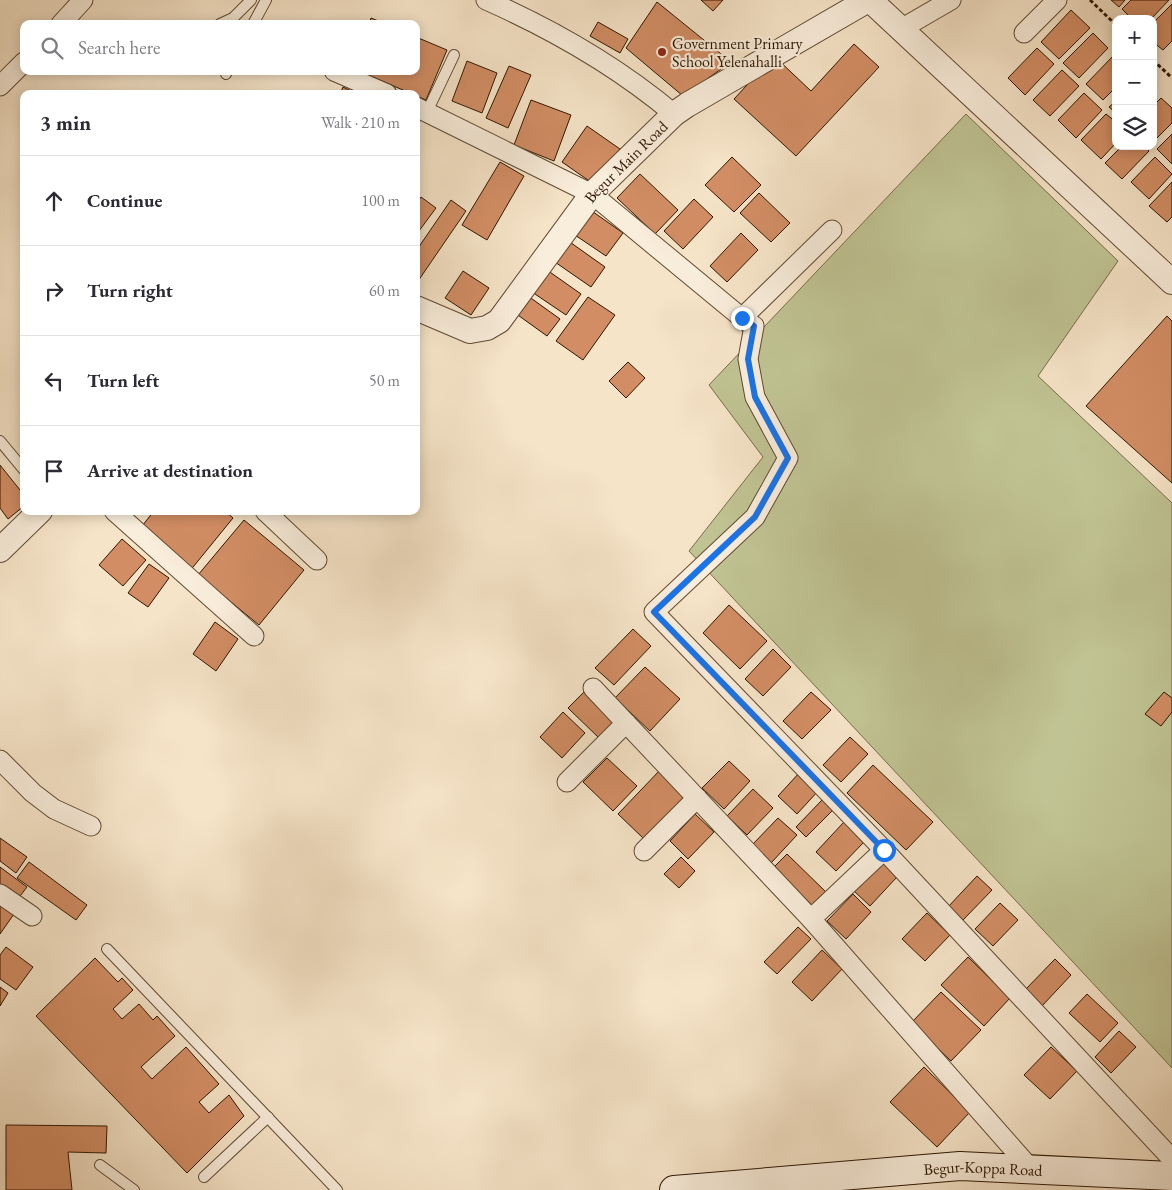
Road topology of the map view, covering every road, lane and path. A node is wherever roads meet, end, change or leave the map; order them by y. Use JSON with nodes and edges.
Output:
{"nodes":[{"id":1,"x":83,"y":0,"type":"edge"},
{"id":2,"x":251,"y":0,"type":"edge"},
{"id":3,"x":266,"y":0,"type":"edge"},
{"id":4,"x":486,"y":0,"type":"edge"},
{"id":5,"x":869,"y":0,"type":"edge"},
{"id":6,"x":951,"y":0,"type":"edge"},
{"id":7,"x":1057,"y":0,"type":"edge"},
{"id":8,"x":1090,"y":0,"type":"edge"},
{"id":9,"x":65,"y":20,"type":"edge"},
{"id":10,"x":229,"y":20,"type":"edge"},
{"id":11,"x":255,"y":20,"type":"edge"},
{"id":12,"x":1112,"y":21,"type":"edge"},
{"id":13,"x":901,"y":29,"type":"junction"},
{"id":14,"x":1024,"y":33,"type":"dead end"},
{"id":15,"x":454,"y":55,"type":"dead end"},
{"id":16,"x":1157,"y":64,"type":"edge"},
{"id":17,"x":20,"y":66,"type":"edge"},
{"id":18,"x":343,"y":75,"type":"edge"},
{"id":19,"x":1172,"y":78,"type":"edge"},
{"id":20,"x":0,"y":86,"type":"edge"},
{"id":21,"x":378,"y":90,"type":"edge"},
{"id":22,"x":422,"y":110,"type":"edge"},
{"id":23,"x":674,"y":114,"type":"junction"},
{"id":24,"x":592,"y":194,"type":"junction"},
{"id":25,"x":832,"y":230,"type":"dead end"},
{"id":26,"x":1172,"y":282,"type":"edge"},
{"id":27,"x":420,"y":310,"type":"edge"},
{"id":28,"x":742,"y":318,"type":"junction"},
{"id":29,"x":0,"y":441,"type":"edge"},
{"id":30,"x":20,"y":465,"type":"edge"},
{"id":31,"x":36,"y":515,"type":"edge"},
{"id":32,"x":118,"y":515,"type":"edge"},
{"id":33,"x":269,"y":515,"type":"edge"},
{"id":34,"x":0,"y":550,"type":"edge"},
{"id":35,"x":317,"y":560,"type":"dead end"},
{"id":36,"x":254,"y":636,"type":"dead end"},
{"id":37,"x":592,"y":688,"type":"dead end"},
{"id":38,"x":626,"y":723,"type":"junction"},
{"id":39,"x":0,"y":760,"type":"edge"},
{"id":40,"x":567,"y":782,"type":"dead end"},
{"id":41,"x":696,"y":798,"type":"junction"},
{"id":42,"x":91,"y":826,"type":"dead end"},
{"id":43,"x":884,"y":850,"type":"junction"},
{"id":44,"x":644,"y":851,"type":"dead end"},
{"id":45,"x":0,"y":894,"type":"edge"},
{"id":46,"x":32,"y":916,"type":"dead end"},
{"id":47,"x":811,"y":919,"type":"junction"},
{"id":48,"x":107,"y":949,"type":"dead end"},
{"id":49,"x":268,"y":1117,"type":"junction"},
{"id":50,"x":1172,"y":1159,"type":"edge"},
{"id":51,"x":100,"y":1165,"type":"dead end"},
{"id":52,"x":1030,"y":1168,"type":"junction"},
{"id":53,"x":1172,"y":1176,"type":"edge"},
{"id":54,"x":204,"y":1177,"type":"dead end"},
{"id":55,"x":134,"y":1190,"type":"edge"},
{"id":56,"x":337,"y":1190,"type":"edge"},
{"id":57,"x":674,"y":1190,"type":"edge"}],
"edges":[{"from":1,"to":9,"type":"street"},
{"from":2,"to":10,"type":"lane"},
{"from":3,"to":11,"type":"lane"},
{"from":4,"to":23,"type":"street"},
{"from":5,"to":13,"type":"street"},
{"from":5,"to":23,"type":"street","name":"Begur Main Road"},
{"from":6,"to":13,"type":"street"},
{"from":7,"to":14,"type":"street"},
{"from":8,"to":12,"type":"path"},
{"from":13,"to":26,"type":"street"},
{"from":15,"to":22,"type":"lane"},
{"from":16,"to":19,"type":"path"},
{"from":17,"to":20,"type":"street"},
{"from":18,"to":21,"type":"street"},
{"from":22,"to":24,"type":"street"},
{"from":23,"to":24,"type":"street","name":"Begur Main Road"},
{"from":24,"to":27,"type":"street","name":"Begur Main Road"},
{"from":24,"to":28,"type":"street"},
{"from":25,"to":28,"type":"street"},
{"from":28,"to":43,"type":"street"},
{"from":29,"to":30,"type":"lane"},
{"from":31,"to":34,"type":"street"},
{"from":32,"to":36,"type":"street"},
{"from":33,"to":35,"type":"street"},
{"from":37,"to":38,"type":"street"},
{"from":38,"to":40,"type":"street"},
{"from":38,"to":41,"type":"street"},
{"from":39,"to":42,"type":"street"},
{"from":41,"to":44,"type":"street"},
{"from":41,"to":47,"type":"street"},
{"from":43,"to":47,"type":"street"},
{"from":43,"to":50,"type":"street"},
{"from":45,"to":46,"type":"street"},
{"from":47,"to":52,"type":"street"},
{"from":48,"to":49,"type":"lane"},
{"from":49,"to":54,"type":"lane"},
{"from":49,"to":56,"type":"lane"},
{"from":51,"to":55,"type":"lane"},
{"from":52,"to":53,"type":"main road","name":"Begur-Koppa Road"},
{"from":52,"to":57,"type":"main road","name":"Begur-Koppa Road"}]}
